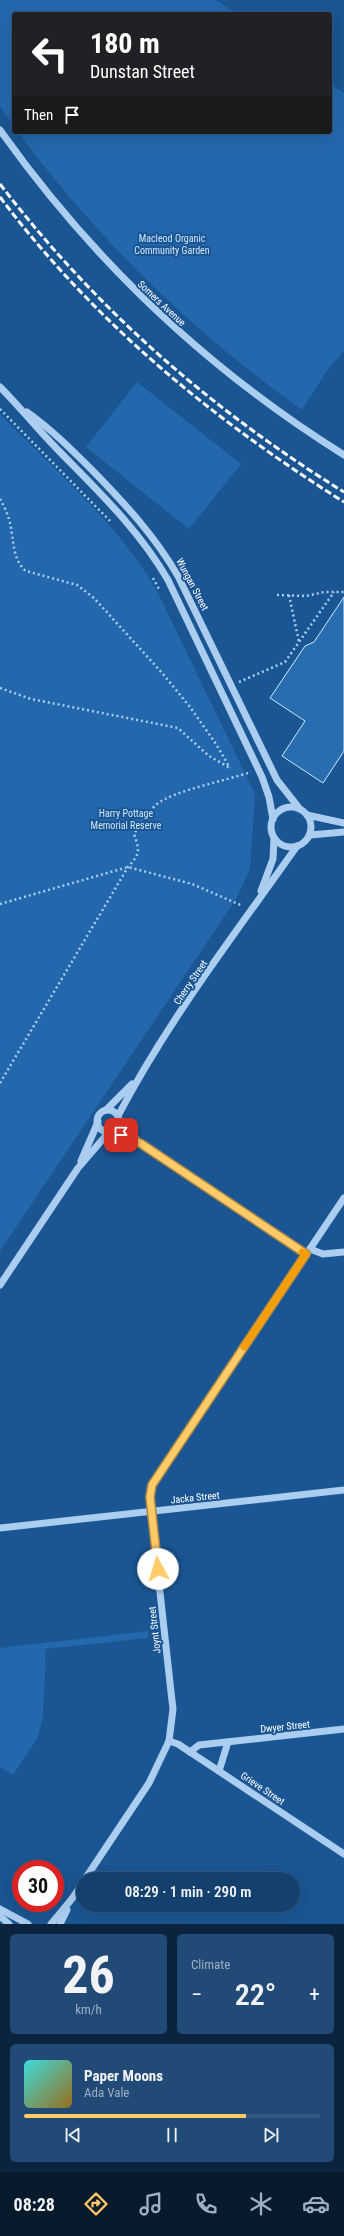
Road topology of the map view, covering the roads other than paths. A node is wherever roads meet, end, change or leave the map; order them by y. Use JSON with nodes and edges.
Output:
{"nodes":[{"id":1,"x":0,"y":130,"type":"edge"},
{"id":2,"x":0,"y":387,"type":"edge"},
{"id":3,"x":18,"y":406,"type":"junction"},
{"id":4,"x":344,"y":455,"type":"edge"},
{"id":5,"x":299,"y":808,"type":"junction"},
{"id":6,"x":307,"y":815,"type":"junction"},
{"id":7,"x":273,"y":819,"type":"junction"},
{"id":8,"x":344,"y":822,"type":"edge"},
{"id":9,"x":344,"y":832,"type":"edge"},
{"id":10,"x":310,"y":835,"type":"junction"},
{"id":11,"x":274,"y":838,"type":"junction"},
{"id":12,"x":297,"y":846,"type":"junction"},
{"id":13,"x":259,"y":897,"type":"junction"},
{"id":14,"x":138,"y":1078,"type":"junction"},
{"id":15,"x":106,"y":1110,"type":"junction"},
{"id":16,"x":119,"y":1118,"type":"junction"},
{"id":17,"x":98,"y":1122,"type":"junction"},
{"id":18,"x":110,"y":1131,"type":"junction"},
{"id":19,"x":140,"y":1143,"type":"junction"},
{"id":20,"x":78,"y":1168,"type":"junction"},
{"id":21,"x":344,"y":1198,"type":"edge"},
{"id":22,"x":308,"y":1252,"type":"junction"},
{"id":23,"x":344,"y":1252,"type":"edge"},
{"id":24,"x":0,"y":1285,"type":"edge"},
{"id":25,"x":344,"y":1490,"type":"edge"},
{"id":26,"x":151,"y":1511,"type":"junction"},
{"id":27,"x":0,"y":1528,"type":"edge"},
{"id":28,"x":344,"y":1729,"type":"edge"},
{"id":29,"x":169,"y":1741,"type":"junction"},
{"id":30,"x":228,"y":1742,"type":"junction"},
{"id":31,"x":190,"y":1752,"type":"junction"},
{"id":32,"x":219,"y":1771,"type":"junction"},
{"id":33,"x":344,"y":1854,"type":"edge"},
{"id":34,"x":90,"y":1872,"type":"edge"},
{"id":35,"x":76,"y":1893,"type":"edge"},
{"id":36,"x":71,"y":1900,"type":"junction"},
{"id":37,"x":0,"y":1909,"type":"edge"},
{"id":38,"x":0,"y":1916,"type":"edge"},
{"id":39,"x":9,"y":1924,"type":"edge"},
{"id":40,"x":28,"y":1924,"type":"edge"},
{"id":41,"x":51,"y":1924,"type":"edge"},
{"id":42,"x":60,"y":1924,"type":"edge"}],
"edges":[{"from":1,"to":4,"type":"street","name":"Somers Avenue"},
{"from":2,"to":3,"type":"street","name":"Wungan Street"},
{"from":3,"to":5,"type":"street","name":"Wungan Street"},
{"from":3,"to":7,"type":"street","name":"Wungan Street"},
{"from":5,"to":6,"type":"street"},
{"from":5,"to":7,"type":"street"},
{"from":6,"to":8,"type":"street"},
{"from":6,"to":10,"type":"street"},
{"from":7,"to":11,"type":"street"},
{"from":9,"to":10,"type":"street"},
{"from":10,"to":12,"type":"street"},
{"from":11,"to":12,"type":"street"},
{"from":11,"to":13,"type":"street","name":"Cherry Street"},
{"from":12,"to":13,"type":"street","name":"Cherry Street"},
{"from":13,"to":14,"type":"street","name":"Cherry Street"},
{"from":14,"to":15,"type":"street","name":"Cherry Street"},
{"from":14,"to":16,"type":"street","name":"Cherry Street"},
{"from":15,"to":16,"type":"street"},
{"from":15,"to":17,"type":"street"},
{"from":16,"to":18,"type":"street"},
{"from":16,"to":19,"type":"street"},
{"from":17,"to":18,"type":"street"},
{"from":17,"to":20,"type":"street"},
{"from":18,"to":19,"type":"street"},
{"from":18,"to":20,"type":"street"},
{"from":19,"to":22,"type":"street"},
{"from":20,"to":24,"type":"street"},
{"from":21,"to":22,"type":"street","name":"Joynt Street"},
{"from":22,"to":23,"type":"street"},
{"from":22,"to":26,"type":"street","name":"Joynt Street"},
{"from":25,"to":26,"type":"street","name":"Jacka Street"},
{"from":26,"to":27,"type":"street","name":"Jacka Street"},
{"from":26,"to":29,"type":"street","name":"Joynt Street"},
{"from":28,"to":30,"type":"street","name":"Dwyer Street"},
{"from":29,"to":31,"type":"street","name":"Grieve Street"},
{"from":29,"to":34,"type":"street","name":"Joynt Street"},
{"from":30,"to":31,"type":"street","name":"Dwyer Street"},
{"from":30,"to":32,"type":"street"},
{"from":31,"to":32,"type":"street","name":"Grieve Street"},
{"from":32,"to":33,"type":"street","name":"Grieve Street"},
{"from":35,"to":36,"type":"street"},
{"from":36,"to":41,"type":"street"},
{"from":36,"to":42,"type":"street"},
{"from":37,"to":40,"type":"street"},
{"from":38,"to":39,"type":"street"}]}
